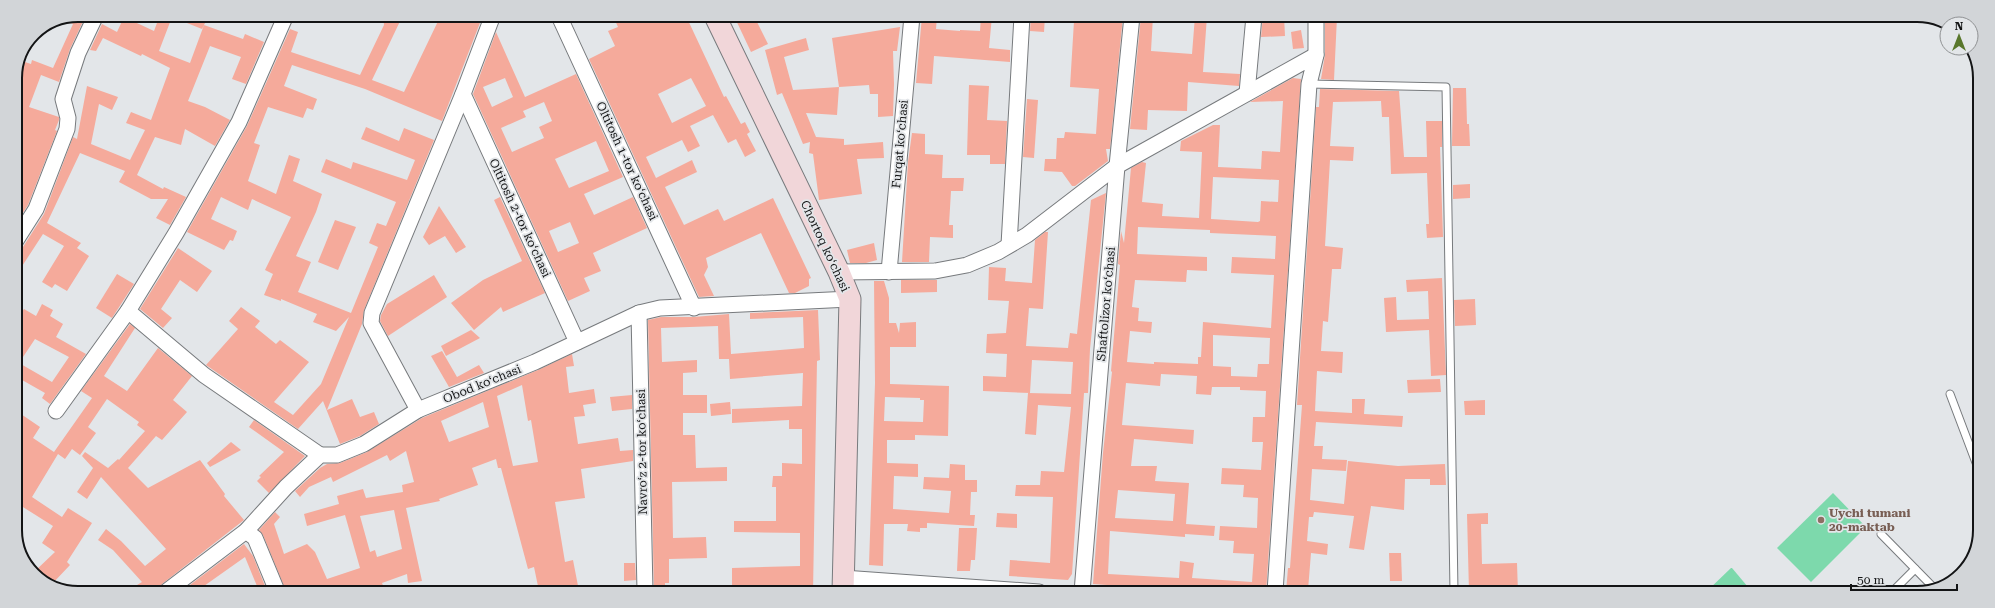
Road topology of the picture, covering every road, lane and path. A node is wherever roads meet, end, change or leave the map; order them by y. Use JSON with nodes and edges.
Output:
{"nodes":[{"id":1,"x":92,"y":22,"type":"edge"},
{"id":2,"x":283,"y":22,"type":"edge"},
{"id":3,"x":491,"y":22,"type":"edge"},
{"id":4,"x":562,"y":22,"type":"edge"},
{"id":5,"x":719,"y":22,"type":"edge"},
{"id":6,"x":911,"y":22,"type":"edge"},
{"id":7,"x":1022,"y":22,"type":"edge"},
{"id":8,"x":1131,"y":22,"type":"edge"},
{"id":9,"x":1253,"y":22,"type":"edge"},
{"id":10,"x":1316,"y":22,"type":"edge"},
{"id":11,"x":1316,"y":55,"type":"junction"},
{"id":12,"x":1309,"y":84,"type":"junction"},
{"id":13,"x":1247,"y":93,"type":"junction"},
{"id":14,"x":463,"y":94,"type":"junction"},
{"id":15,"x":1117,"y":166,"type":"junction"},
{"id":16,"x":22,"y":231,"type":"edge"},
{"id":17,"x":1009,"y":245,"type":"junction"},
{"id":18,"x":839,"y":272,"type":"junction"},
{"id":19,"x":889,"y":272,"type":"junction"},
{"id":20,"x":850,"y":300,"type":"junction"},
{"id":21,"x":694,"y":308,"type":"junction"},
{"id":22,"x":128,"y":311,"type":"junction"},
{"id":23,"x":639,"y":313,"type":"junction"},
{"id":24,"x":577,"y":342,"type":"junction"},
{"id":25,"x":1950,"y":394,"type":"dead end"},
{"id":26,"x":418,"y":410,"type":"junction"},
{"id":27,"x":56,"y":411,"type":"dead end"},
{"id":28,"x":320,"y":455,"type":"junction"},
{"id":29,"x":1973,"y":455,"type":"edge"},
{"id":30,"x":246,"y":531,"type":"junction"},
{"id":31,"x":1881,"y":534,"type":"dead end"},
{"id":32,"x":1915,"y":569,"type":"junction"},
{"id":33,"x":1930,"y":584,"type":"edge"},
{"id":34,"x":843,"y":585,"type":"edge"},
{"id":35,"x":174,"y":586,"type":"edge"},
{"id":36,"x":276,"y":586,"type":"edge"},
{"id":37,"x":644,"y":586,"type":"edge"},
{"id":38,"x":871,"y":586,"type":"edge"},
{"id":39,"x":1082,"y":586,"type":"edge"},
{"id":40,"x":1275,"y":586,"type":"edge"},
{"id":41,"x":1454,"y":586,"type":"edge"},
{"id":42,"x":1898,"y":586,"type":"edge"}],
"edges":[{"from":1,"to":16,"type":"street"},
{"from":2,"to":22,"type":"street"},
{"from":3,"to":14,"type":"street"},
{"from":4,"to":21,"type":"street","name":"Oltitosh 1-tor koʻchasi"},
{"from":5,"to":18,"type":"main road","name":"Chortoq koʻchasi"},
{"from":6,"to":19,"type":"street","name":"Furqat koʻchasi"},
{"from":7,"to":17,"type":"street"},
{"from":8,"to":15,"type":"street","name":"Shaftolizor koʻchasi"},
{"from":9,"to":13,"type":"street"},
{"from":10,"to":11,"type":"street"},
{"from":11,"to":12,"type":"street"},
{"from":11,"to":13,"type":"street"},
{"from":12,"to":40,"type":"street"},
{"from":12,"to":41,"type":"lane"},
{"from":13,"to":15,"type":"street"},
{"from":14,"to":24,"type":"street","name":"Oltitosh 2-tor koʻchasi"},
{"from":14,"to":26,"type":"street"},
{"from":15,"to":17,"type":"street"},
{"from":15,"to":39,"type":"street","name":"Shaftolizor koʻchasi"},
{"from":17,"to":19,"type":"street"},
{"from":18,"to":19,"type":"street"},
{"from":18,"to":20,"type":"main road","name":"Chortoq koʻchasi"},
{"from":20,"to":21,"type":"street","name":"Obod koʻchasi"},
{"from":20,"to":34,"type":"main road","name":"Chortoq koʻchasi"},
{"from":21,"to":23,"type":"street","name":"Obod koʻchasi"},
{"from":22,"to":27,"type":"street"},
{"from":22,"to":28,"type":"street"},
{"from":23,"to":24,"type":"street","name":"Obod koʻchasi"},
{"from":23,"to":37,"type":"street","name":"Navroʻz 2-tor koʻchasi"},
{"from":24,"to":26,"type":"street","name":"Obod koʻchasi"},
{"from":25,"to":29,"type":"lane"},
{"from":26,"to":28,"type":"street","name":"Obod koʻchasi"},
{"from":28,"to":30,"type":"street"},
{"from":30,"to":35,"type":"street"},
{"from":30,"to":36,"type":"street"},
{"from":31,"to":32,"type":"lane"},
{"from":32,"to":33,"type":"lane"},
{"from":32,"to":42,"type":"lane"},
{"from":34,"to":38,"type":"street"}]}
